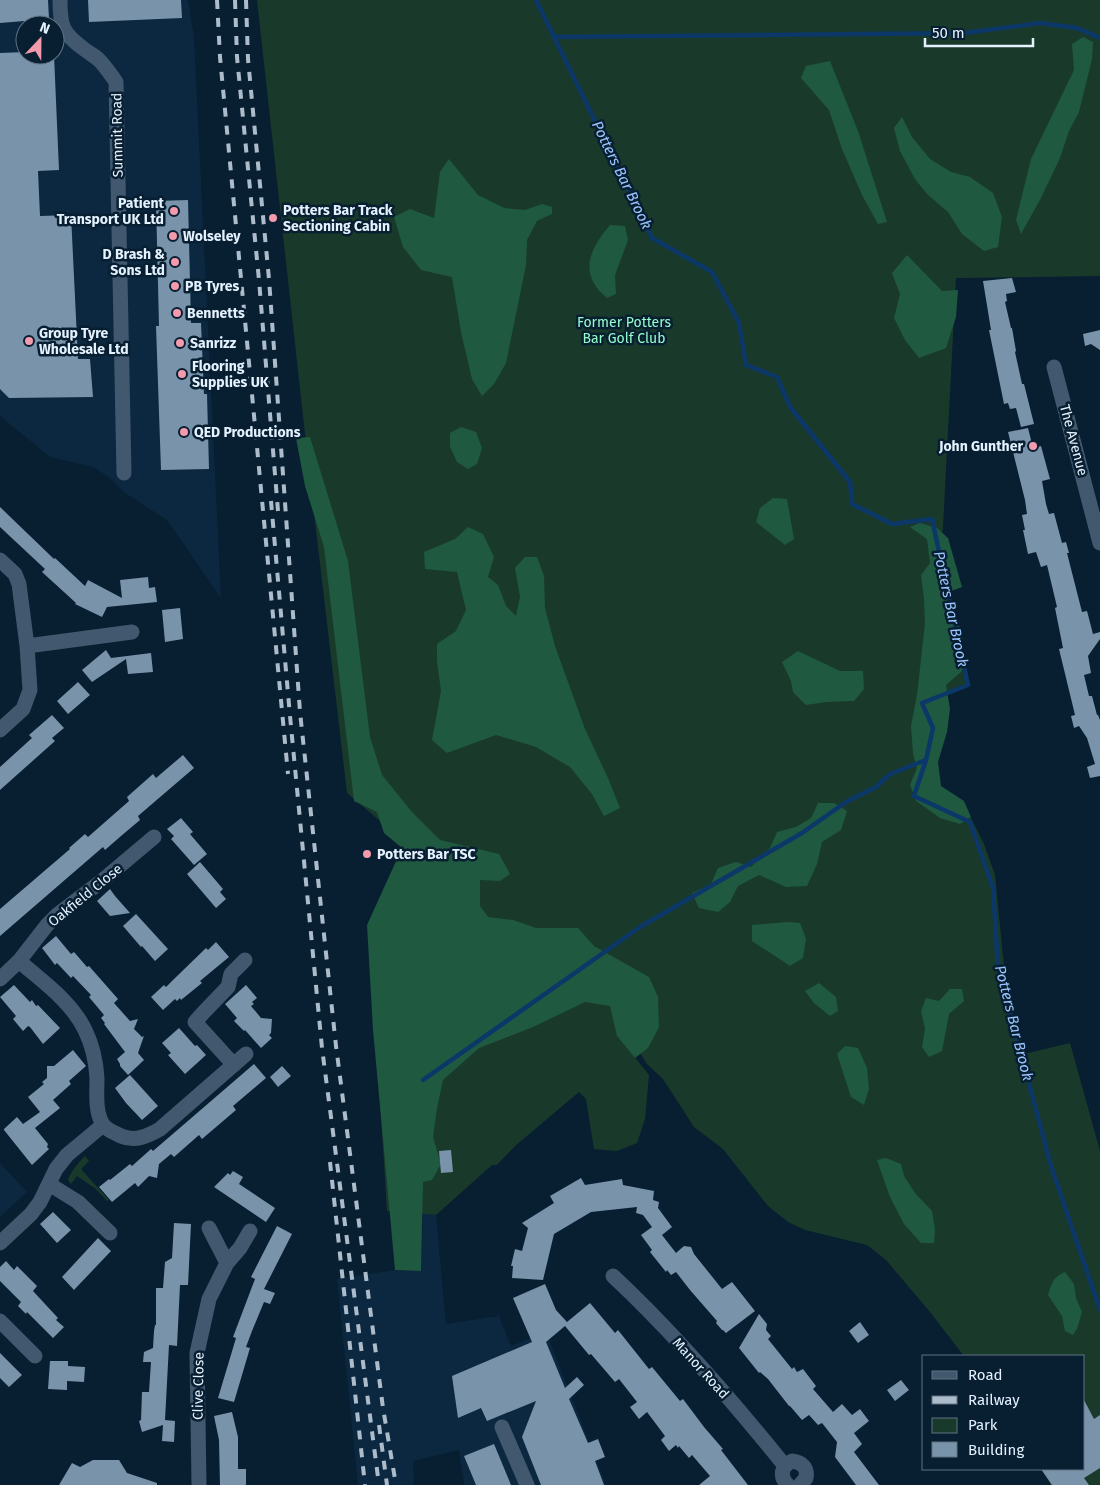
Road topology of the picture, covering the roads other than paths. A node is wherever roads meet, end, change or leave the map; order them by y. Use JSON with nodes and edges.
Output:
{"nodes":[{"id":1,"x":60,"y":0,"type":"edge"},
{"id":2,"x":1054,"y":367,"type":"dead end"},
{"id":3,"x":124,"y":473,"type":"dead end"},
{"id":4,"x":1100,"y":543,"type":"edge"},
{"id":5,"x":0,"y":560,"type":"edge"},
{"id":6,"x":132,"y":632,"type":"dead end"},
{"id":7,"x":27,"y":646,"type":"junction"},
{"id":8,"x":0,"y":730,"type":"edge"},
{"id":9,"x":154,"y":837,"type":"dead end"},
{"id":10,"x":246,"y":960,"type":"dead end"},
{"id":11,"x":19,"y":961,"type":"junction"},
{"id":12,"x":0,"y":979,"type":"edge"},
{"id":13,"x":246,"y":1054,"type":"dead end"},
{"id":14,"x":234,"y":1065,"type":"junction"},
{"id":15,"x":103,"y":1125,"type":"junction"},
{"id":16,"x":49,"y":1184,"type":"junction"},
{"id":17,"x":209,"y":1228,"type":"dead end"},
{"id":18,"x":250,"y":1231,"type":"dead end"},
{"id":19,"x":110,"y":1233,"type":"dead end"},
{"id":20,"x":0,"y":1243,"type":"edge"},
{"id":21,"x":227,"y":1263,"type":"junction"},
{"id":22,"x":613,"y":1276,"type":"dead end"},
{"id":23,"x":0,"y":1321,"type":"edge"},
{"id":24,"x":35,"y":1356,"type":"dead end"},
{"id":25,"x":502,"y":1427,"type":"dead end"},
{"id":26,"x":785,"y":1466,"type":"junction"},
{"id":27,"x":199,"y":1485,"type":"edge"},
{"id":28,"x":527,"y":1485,"type":"edge"},
{"id":29,"x":788,"y":1485,"type":"edge"},
{"id":30,"x":801,"y":1485,"type":"edge"}],
"edges":[{"from":1,"to":3,"type":"street","name":"Summit Road"},
{"from":2,"to":4,"type":"street","name":"The Avenue"},
{"from":5,"to":7,"type":"street"},
{"from":6,"to":7,"type":"street"},
{"from":7,"to":8,"type":"street"},
{"from":9,"to":11,"type":"street","name":"Oakfield Close"},
{"from":10,"to":14,"type":"street"},
{"from":11,"to":12,"type":"street","name":"Oakfield Close"},
{"from":11,"to":15,"type":"street"},
{"from":13,"to":14,"type":"street"},
{"from":14,"to":15,"type":"street"},
{"from":15,"to":16,"type":"street"},
{"from":16,"to":19,"type":"street"},
{"from":16,"to":20,"type":"street"},
{"from":17,"to":21,"type":"street"},
{"from":18,"to":21,"type":"street","name":"Clive Close"},
{"from":21,"to":27,"type":"street","name":"Clive Close"},
{"from":22,"to":26,"type":"street","name":"Manor Road"},
{"from":23,"to":24,"type":"street"},
{"from":25,"to":28,"type":"street"},
{"from":26,"to":29,"type":"street","name":"Manor Road"},
{"from":26,"to":30,"type":"street"}]}
